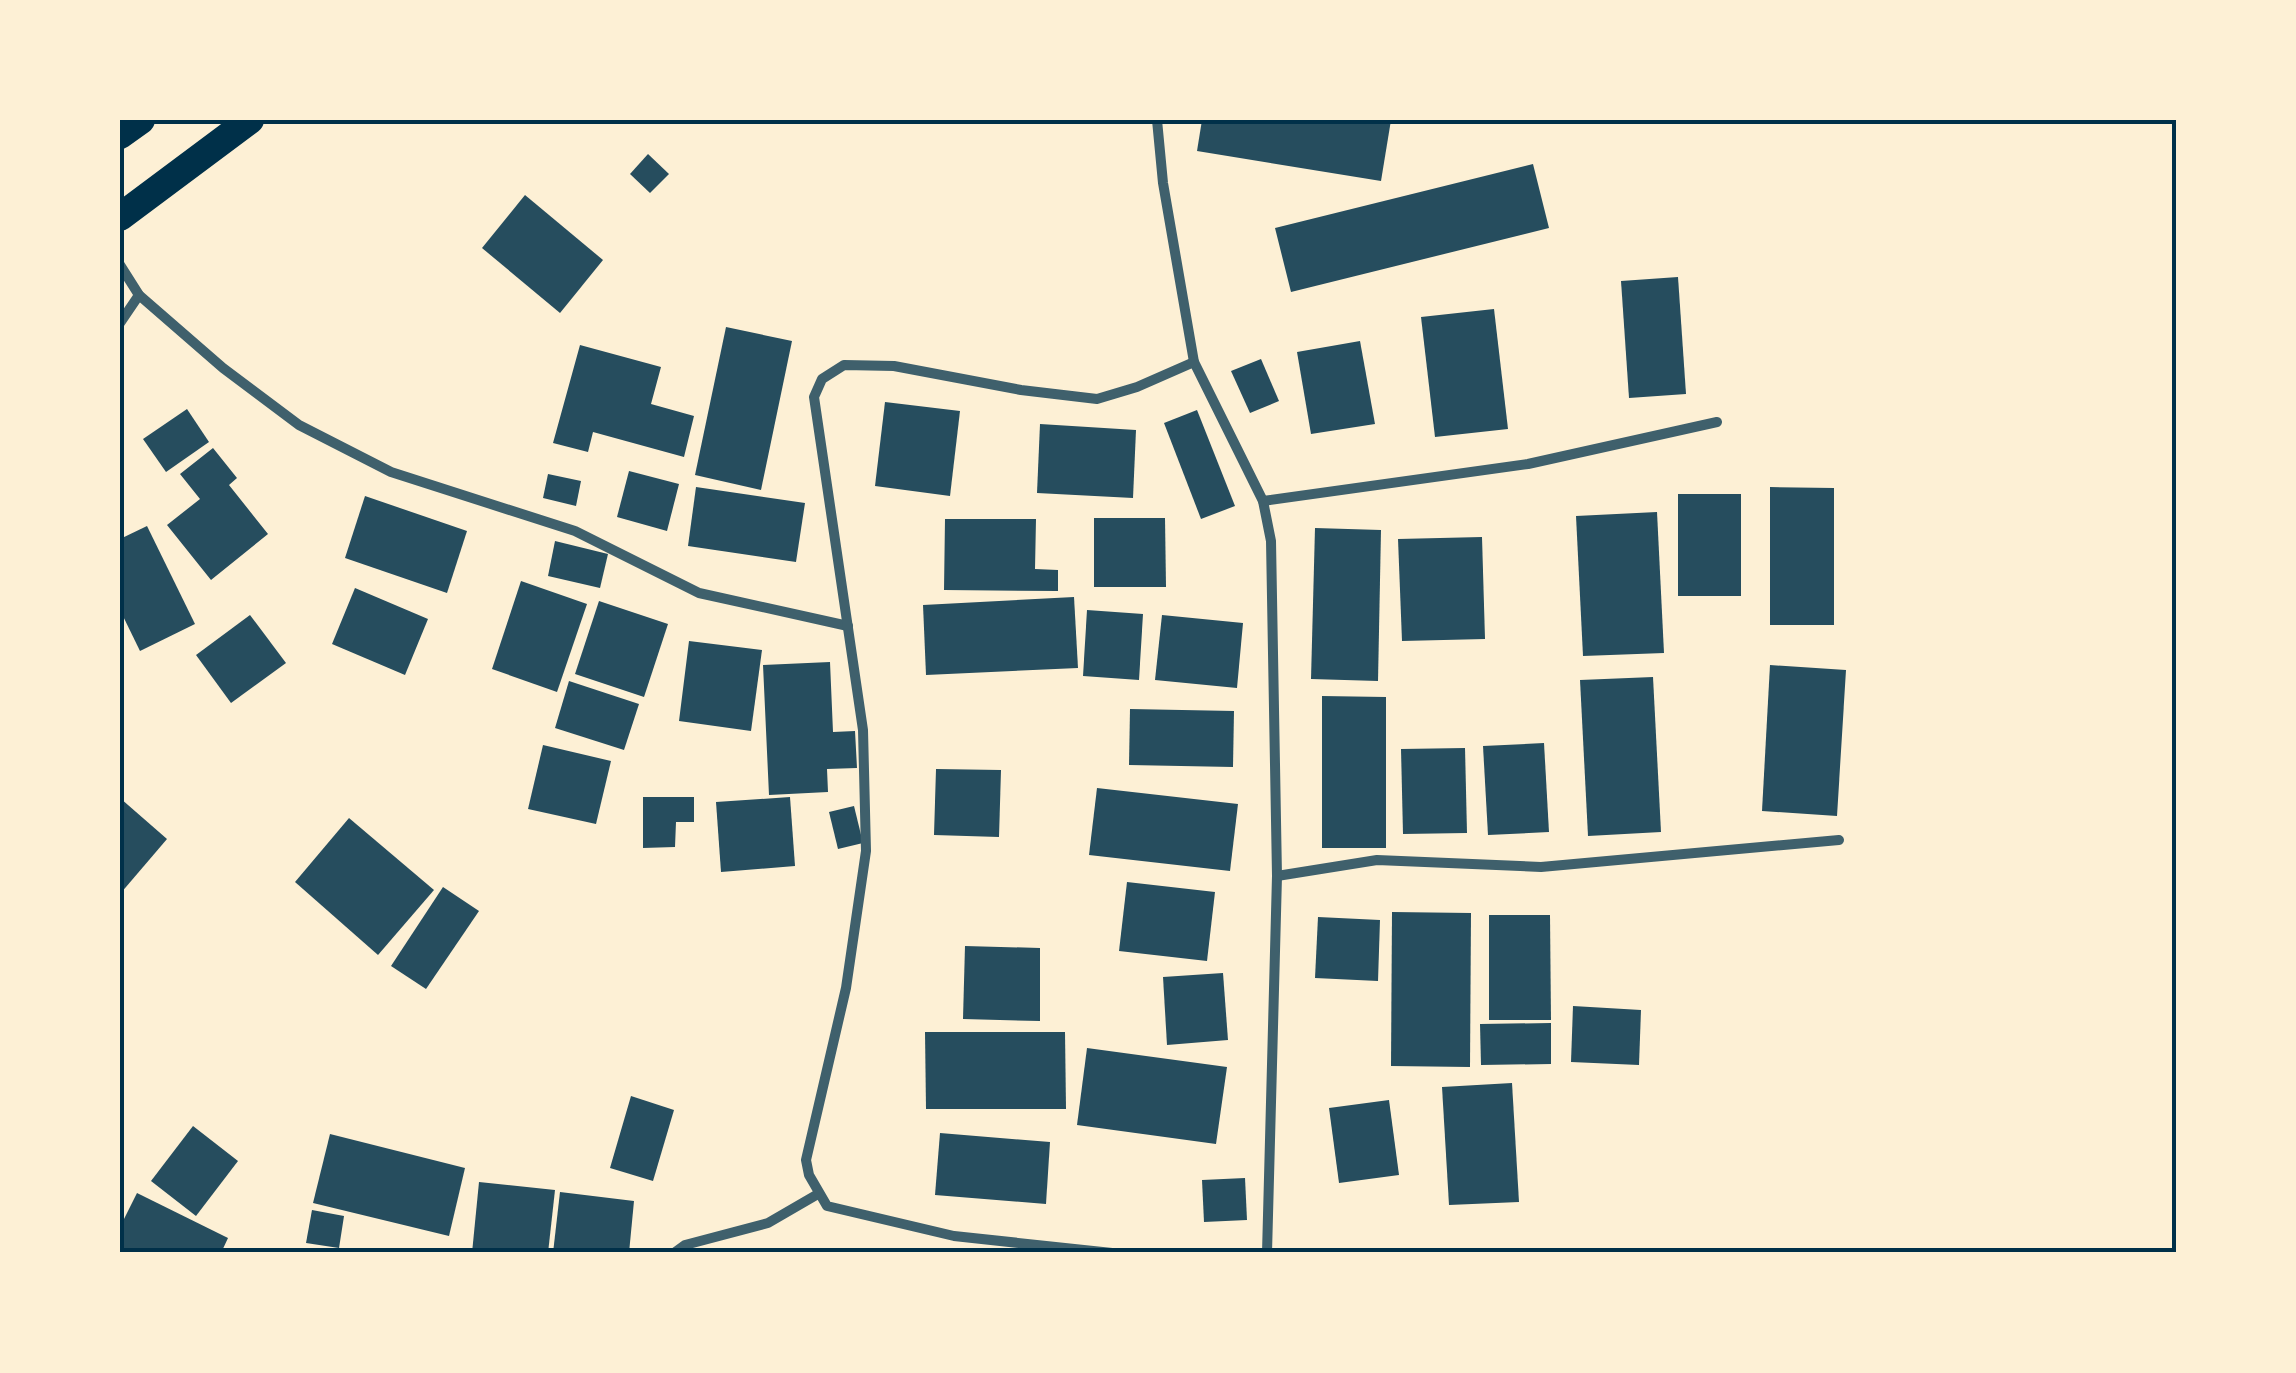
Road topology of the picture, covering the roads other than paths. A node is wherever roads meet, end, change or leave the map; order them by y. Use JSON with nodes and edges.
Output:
{"nodes":[{"id":1,"x":140,"y":120,"type":"edge"},
{"id":2,"x":250,"y":120,"type":"edge"},
{"id":3,"x":1157,"y":120,"type":"edge"},
{"id":4,"x":120,"y":135,"type":"edge"},
{"id":5,"x":120,"y":218,"type":"edge"},
{"id":6,"x":120,"y":266,"type":"edge"},
{"id":7,"x":138,"y":295,"type":"junction"},
{"id":8,"x":120,"y":323,"type":"edge"},
{"id":9,"x":1194,"y":362,"type":"junction"},
{"id":10,"x":1717,"y":422,"type":"dead end"},
{"id":11,"x":1263,"y":500,"type":"junction"},
{"id":12,"x":848,"y":626,"type":"junction"},
{"id":13,"x":1839,"y":840,"type":"dead end"},
{"id":14,"x":1277,"y":876,"type":"junction"},
{"id":15,"x":818,"y":1194,"type":"junction"},
{"id":16,"x":674,"y":1253,"type":"edge"},
{"id":17,"x":1112,"y":1253,"type":"edge"},
{"id":18,"x":1267,"y":1253,"type":"edge"}],
"edges":[{"from":1,"to":4,"type":"highway"},
{"from":2,"to":5,"type":"highway"},
{"from":3,"to":9,"type":"street"},
{"from":6,"to":7,"type":"street"},
{"from":7,"to":8,"type":"street"},
{"from":7,"to":12,"type":"street"},
{"from":9,"to":11,"type":"street"},
{"from":9,"to":12,"type":"street"},
{"from":10,"to":11,"type":"street"},
{"from":11,"to":14,"type":"street"},
{"from":12,"to":15,"type":"street"},
{"from":13,"to":14,"type":"street"},
{"from":14,"to":18,"type":"street"},
{"from":15,"to":16,"type":"street"},
{"from":15,"to":17,"type":"street"}]}
